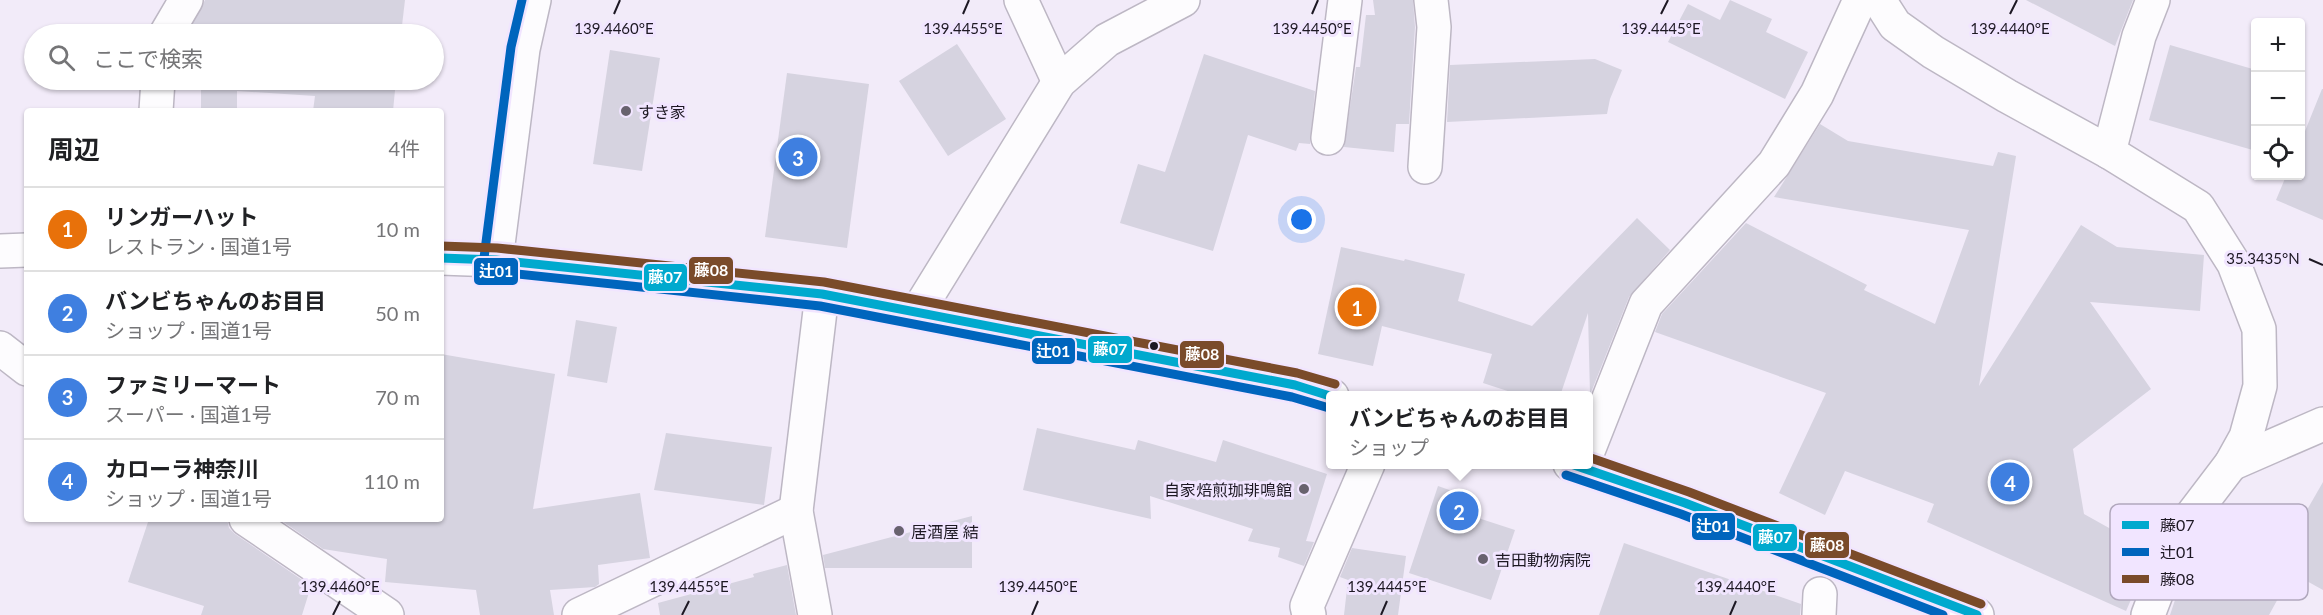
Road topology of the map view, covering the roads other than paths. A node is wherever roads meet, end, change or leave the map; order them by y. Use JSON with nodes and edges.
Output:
{"nodes":[{"id":1,"x":159,"y":0,"type":"edge"},
{"id":2,"x":186,"y":0,"type":"edge"},
{"id":3,"x":534,"y":0,"type":"edge"},
{"id":4,"x":1021,"y":0,"type":"edge"},
{"id":5,"x":1183,"y":0,"type":"edge"},
{"id":6,"x":1345,"y":0,"type":"edge"},
{"id":7,"x":1431,"y":0,"type":"edge"},
{"id":8,"x":1860,"y":0,"type":"edge"},
{"id":9,"x":1879,"y":0,"type":"edge"},
{"id":10,"x":2153,"y":0,"type":"edge"},
{"id":11,"x":162,"y":24,"type":"edge"},
{"id":12,"x":170,"y":24,"type":"edge"},
{"id":13,"x":1059,"y":82,"type":"junction"},
{"id":14,"x":158,"y":90,"type":"edge"},
{"id":15,"x":156,"y":108,"type":"edge"},
{"id":16,"x":1328,"y":138,"type":"dead end"},
{"id":17,"x":2109,"y":152,"type":"junction"},
{"id":18,"x":1425,"y":167,"type":"dead end"},
{"id":19,"x":24,"y":250,"type":"edge"},
{"id":20,"x":0,"y":251,"type":"edge"},
{"id":21,"x":444,"y":258,"type":"edge"},
{"id":22,"x":496,"y":260,"type":"junction"},
{"id":23,"x":822,"y":294,"type":"junction"},
{"id":24,"x":918,"y":311,"type":"junction"},
{"id":25,"x":0,"y":348,"type":"edge"},
{"id":26,"x":24,"y":367,"type":"edge"},
{"id":27,"x":1326,"y":394,"type":"edge"},
{"id":28,"x":2323,"y":424,"type":"edge"},
{"id":29,"x":1593,"y":433,"type":"edge"},
{"id":30,"x":2230,"y":464,"type":"junction"},
{"id":31,"x":1593,"y":467,"type":"edge"},
{"id":32,"x":1366,"y":469,"type":"edge"},
{"id":33,"x":2200,"y":504,"type":"edge"},
{"id":34,"x":796,"y":512,"type":"junction"},
{"id":35,"x":250,"y":522,"type":"edge"},
{"id":36,"x":2154,"y":600,"type":"edge"},
{"id":37,"x":387,"y":615,"type":"edge"},
{"id":38,"x":579,"y":615,"type":"edge"},
{"id":39,"x":815,"y":615,"type":"edge"},
{"id":40,"x":1309,"y":615,"type":"edge"},
{"id":41,"x":1977,"y":615,"type":"edge"},
{"id":42,"x":2148,"y":615,"type":"edge"}],
"edges":[{"from":1,"to":11,"type":"main road"},
{"from":2,"to":12,"type":"main road"},
{"from":3,"to":22,"type":"main road"},
{"from":4,"to":13,"type":"main road"},
{"from":5,"to":13,"type":"main road"},
{"from":6,"to":16,"type":"main road"},
{"from":7,"to":18,"type":"main road"},
{"from":8,"to":29,"type":"main road"},
{"from":9,"to":17,"type":"main road"},
{"from":10,"to":17,"type":"main road"},
{"from":13,"to":24,"type":"main road"},
{"from":14,"to":15,"type":"main road"},
{"from":17,"to":30,"type":"main road"},
{"from":19,"to":20,"type":"main road"},
{"from":21,"to":22,"type":"main road"},
{"from":22,"to":23,"type":"main road"},
{"from":23,"to":24,"type":"main road"},
{"from":23,"to":34,"type":"main road"},
{"from":24,"to":27,"type":"main road"},
{"from":25,"to":26,"type":"main road"},
{"from":28,"to":30,"type":"main road"},
{"from":30,"to":33,"type":"main road"},
{"from":31,"to":41,"type":"main road"},
{"from":32,"to":40,"type":"main road"},
{"from":34,"to":38,"type":"main road"},
{"from":34,"to":39,"type":"main road"},
{"from":35,"to":37,"type":"main road"},
{"from":36,"to":42,"type":"main road"}]}
